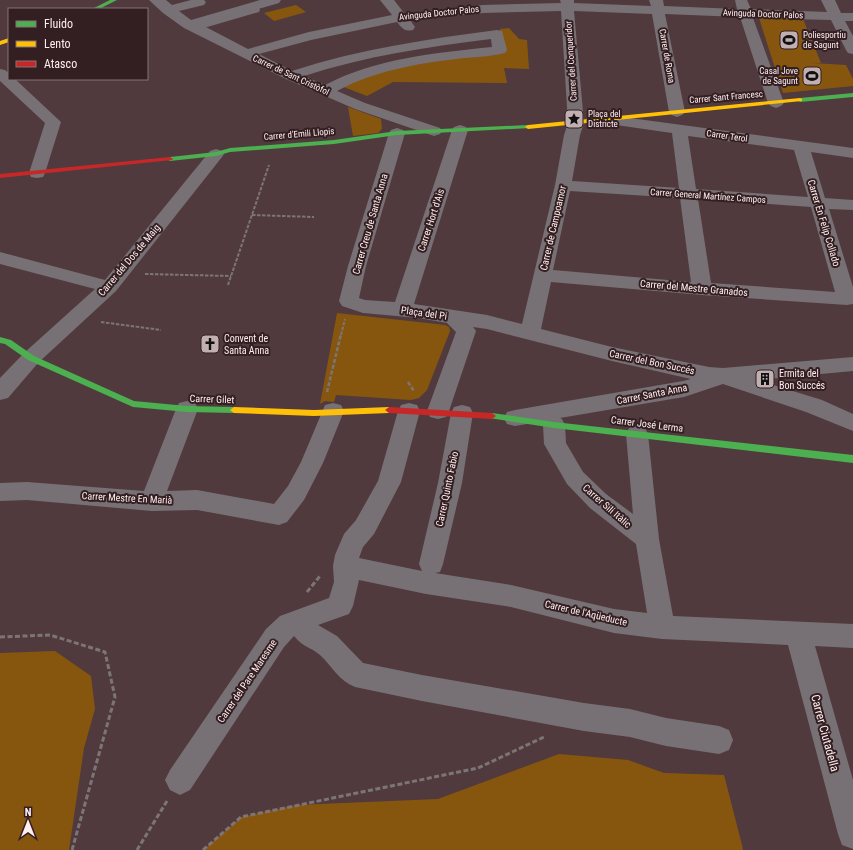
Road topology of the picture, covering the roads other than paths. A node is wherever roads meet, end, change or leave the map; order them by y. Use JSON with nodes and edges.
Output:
{"nodes":[{"id":1,"x":114,"y":0,"type":"edge"},
{"id":2,"x":274,"y":0,"type":"edge"},
{"id":3,"x":387,"y":0,"type":"edge"},
{"id":4,"x":740,"y":0,"type":"edge"},
{"id":5,"x":828,"y":0,"type":"edge"},
{"id":6,"x":204,"y":1,"type":"edge"},
{"id":7,"x":161,"y":3,"type":"edge"},
{"id":8,"x":480,"y":4,"type":"edge"},
{"id":9,"x":567,"y":4,"type":"edge"},
{"id":10,"x":657,"y":5,"type":"edge"},
{"id":11,"x":97,"y":8,"type":"edge"},
{"id":12,"x":256,"y":10,"type":"dead end"},
{"id":13,"x":746,"y":14,"type":"junction"},
{"id":14,"x":400,"y":17,"type":"junction"},
{"id":15,"x":836,"y":17,"type":"junction"},
{"id":16,"x":853,"y":17,"type":"edge"},
{"id":17,"x":192,"y":26,"type":"junction"},
{"id":18,"x":422,"y":44,"type":"junction"},
{"id":19,"x":853,"y":50,"type":"edge"},
{"id":20,"x":245,"y":54,"type":"junction"},
{"id":21,"x":432,"y":58,"type":"junction"},
{"id":22,"x":0,"y":73,"type":"edge"},
{"id":23,"x":291,"y":76,"type":"junction"},
{"id":24,"x":325,"y":91,"type":"junction"},
{"id":25,"x":853,"y":95,"type":"edge"},
{"id":26,"x":776,"y":103,"type":"junction"},
{"id":27,"x":676,"y":112,"type":"junction"},
{"id":28,"x":600,"y":119,"type":"junction"},
{"id":29,"x":576,"y":123,"type":"junction"},
{"id":30,"x":679,"y":129,"type":"junction"},
{"id":31,"x":460,"y":130,"type":"junction"},
{"id":32,"x":434,"y":131,"type":"junction"},
{"id":33,"x":397,"y":133,"type":"junction"},
{"id":34,"x":801,"y":146,"type":"junction"},
{"id":35,"x":853,"y":153,"type":"edge"},
{"id":36,"x":216,"y":154,"type":"junction"},
{"id":37,"x":37,"y":173,"type":"junction"},
{"id":38,"x":0,"y":176,"type":"edge"},
{"id":39,"x":563,"y":185,"type":"junction"},
{"id":40,"x":688,"y":194,"type":"junction"},
{"id":41,"x":818,"y":203,"type":"junction"},
{"id":42,"x":853,"y":205,"type":"edge"},
{"id":43,"x":0,"y":258,"type":"edge"},
{"id":44,"x":542,"y":275,"type":"junction"},
{"id":45,"x":109,"y":287,"type":"junction"},
{"id":46,"x":702,"y":289,"type":"junction"},
{"id":47,"x":847,"y":299,"type":"joint"},
{"id":48,"x":356,"y":304,"type":"joint"},
{"id":49,"x":402,"y":310,"type":"junction"},
{"id":50,"x":453,"y":317,"type":"junction"},
{"id":51,"x":530,"y":333,"type":"junction"},
{"id":52,"x":0,"y":340,"type":"edge"},
{"id":53,"x":31,"y":358,"type":"junction"},
{"id":54,"x":853,"y":364,"type":"edge"},
{"id":55,"x":723,"y":376,"type":"junction"},
{"id":56,"x":0,"y":392,"type":"edge"},
{"id":57,"x":187,"y":409,"type":"junction"},
{"id":58,"x":333,"y":411,"type":"junction"},
{"id":59,"x":410,"y":411,"type":"junction"},
{"id":60,"x":438,"y":411,"type":"junction"},
{"id":61,"x":462,"y":413,"type":"junction"},
{"id":62,"x":515,"y":418,"type":"junction"},
{"id":63,"x":853,"y":423,"type":"edge"},
{"id":64,"x":554,"y":425,"type":"junction"},
{"id":65,"x":636,"y":434,"type":"junction"},
{"id":66,"x":853,"y":459,"type":"edge"},
{"id":67,"x":0,"y":492,"type":"edge"},
{"id":68,"x":152,"y":501,"type":"junction"},
{"id":69,"x":647,"y":539,"type":"junction"},
{"id":70,"x":431,"y":564,"type":"dead end"},
{"id":71,"x":345,"y":566,"type":"junction"},
{"id":72,"x":298,"y":621,"type":"junction"},
{"id":73,"x":662,"y":627,"type":"junction"},
{"id":74,"x":798,"y":633,"type":"junction"},
{"id":75,"x":853,"y":636,"type":"edge"},
{"id":76,"x":719,"y":740,"type":"dead end"},
{"id":77,"x":180,"y":780,"type":"road end"},
{"id":78,"x":853,"y":834,"type":"edge"}],
"edges":[{"from":1,"to":11,"type":"street"},
{"from":2,"to":17,"type":"street"},
{"from":3,"to":14,"type":"street"},
{"from":4,"to":13,"type":"street"},
{"from":5,"to":15,"type":"street"},
{"from":6,"to":7,"type":"street"},
{"from":7,"to":17,"type":"street","name":"Carrer de Sant Cristòfol"},
{"from":8,"to":9,"type":"street","name":"Avinguda Doctor Palos"},
{"from":8,"to":14,"type":"street","name":"Avinguda Doctor Palos"},
{"from":9,"to":10,"type":"street","name":"Avinguda Doctor Palos"},
{"from":9,"to":29,"type":"street","name":"Carrer del Conqueridor"},
{"from":10,"to":13,"type":"street","name":"Avinguda Doctor Palos"},
{"from":10,"to":27,"type":"street","name":"Carrer de Roma"},
{"from":12,"to":17,"type":"lane"},
{"from":13,"to":15,"type":"street","name":"Avinguda Doctor Palos"},
{"from":13,"to":26,"type":"street"},
{"from":14,"to":18,"type":"street"},
{"from":14,"to":20,"type":"street","name":"Avinguda Doctor Palos"},
{"from":15,"to":16,"type":"street","name":"Avinguda Doctor Palos"},
{"from":15,"to":19,"type":"street"},
{"from":17,"to":20,"type":"street","name":"Carrer de Sant Cristòfol"},
{"from":18,"to":21,"type":"street"},
{"from":18,"to":21,"type":"street"},
{"from":18,"to":23,"type":"street"},
{"from":20,"to":23,"type":"street","name":"Carrer de Sant Cristòfol"},
{"from":21,"to":24,"type":"street"},
{"from":22,"to":37,"type":"street"},
{"from":23,"to":24,"type":"street","name":"Carrer de Sant Cristòfol"},
{"from":24,"to":32,"type":"street","name":"Carrer de Sant Cristòfol"},
{"from":25,"to":26,"type":"street","name":"Carrer Sant Francesc"},
{"from":26,"to":27,"type":"street","name":"Carrer Sant Francesc"},
{"from":27,"to":28,"type":"street","name":"Carrer Sant Francesc"},
{"from":28,"to":29,"type":"street","name":"Carrer d'Emili Llopis"},
{"from":28,"to":30,"type":"street","name":"Carrer Terol"},
{"from":29,"to":31,"type":"street","name":"Carrer d'Emili Llopis"},
{"from":29,"to":39,"type":"street","name":"Carrer de Campoamor"},
{"from":30,"to":34,"type":"street","name":"Carrer Terol"},
{"from":30,"to":40,"type":"street"},
{"from":31,"to":32,"type":"street","name":"Carrer d'Emili Llopis"},
{"from":31,"to":49,"type":"street","name":"Carrer Hort d'Ais"},
{"from":32,"to":33,"type":"street","name":"Carrer d'Emili Llopis"},
{"from":33,"to":36,"type":"street","name":"Carrer d'Emili Llopis"},
{"from":33,"to":48,"type":"street","name":"Carrer Creu de Santa Anna"},
{"from":34,"to":35,"type":"street","name":"Carrer Terol"},
{"from":34,"to":41,"type":"street","name":"Carrer En Felip Collado"},
{"from":36,"to":37,"type":"street","name":"Carrer d'Emili Llopis"},
{"from":36,"to":45,"type":"street","name":"Carrer del Dos de Maig"},
{"from":37,"to":38,"type":"street","name":"Carrer d'Emili Llopis"},
{"from":39,"to":40,"type":"street","name":"Carrer General Martínez Campos"},
{"from":39,"to":44,"type":"street","name":"Carrer de Campoamor"},
{"from":40,"to":41,"type":"street","name":"Carrer General Martínez Campos"},
{"from":40,"to":46,"type":"street"},
{"from":41,"to":42,"type":"street","name":"Carrer General Martínez Campos"},
{"from":41,"to":47,"type":"street","name":"Carrer En Felip Collado"},
{"from":43,"to":45,"type":"street"},
{"from":44,"to":46,"type":"street","name":"Carrer del Mestre Granados"},
{"from":44,"to":51,"type":"street","name":"Carrer de Campoamor"},
{"from":45,"to":53,"type":"street","name":"Carrer del Dos de Maig"},
{"from":46,"to":47,"type":"street","name":"Carrer del Mestre Granados"},
{"from":48,"to":49,"type":"street","name":"Plaça del Pi"},
{"from":49,"to":50,"type":"street","name":"Plaça del Pi"},
{"from":50,"to":51,"type":"street","name":"Carrer del Bon Succés"},
{"from":50,"to":60,"type":"street","name":"Plaça del Pi"},
{"from":51,"to":55,"type":"street","name":"Carrer del Bon Succés"},
{"from":52,"to":53,"type":"street","name":"Carrer Gilet"},
{"from":53,"to":56,"type":"street","name":"Carrer del Dos de Maig"},
{"from":53,"to":57,"type":"street","name":"Carrer Gilet"},
{"from":54,"to":55,"type":"street","name":"Carrer del Bon Succés"},
{"from":55,"to":62,"type":"street","name":"Carrer Santa Anna"},
{"from":55,"to":63,"type":"street"},
{"from":57,"to":58,"type":"street","name":"Carrer Gilet"},
{"from":57,"to":68,"type":"street"},
{"from":58,"to":59,"type":"street","name":"Carrer Gilet"},
{"from":58,"to":68,"type":"street","name":"Carrer Mestre En Marià"},
{"from":59,"to":60,"type":"street","name":"Carrer Gilet"},
{"from":59,"to":71,"type":"street","name":"Carrer del Pare Maresme"},
{"from":60,"to":61,"type":"street","name":"Carrer José Lerma"},
{"from":61,"to":62,"type":"street","name":"Carrer José Lerma"},
{"from":61,"to":70,"type":"street","name":"Carrer Quinto Fabio"},
{"from":62,"to":64,"type":"street","name":"Carrer José Lerma"},
{"from":64,"to":65,"type":"street","name":"Carrer José Lerma"},
{"from":64,"to":69,"type":"street","name":"Carrer Sili Itàlic"},
{"from":65,"to":66,"type":"street","name":"Carrer José Lerma"},
{"from":65,"to":69,"type":"street","name":"Carrer Sili Itàlic"},
{"from":67,"to":68,"type":"street","name":"Carrer Mestre En Marià"},
{"from":69,"to":73,"type":"street","name":"Carrer Sili Itàlic"},
{"from":71,"to":72,"type":"street","name":"Carrer del Pare Maresme"},
{"from":71,"to":73,"type":"street","name":"Carrer de l'Aqüeducte"},
{"from":72,"to":76,"type":"street"},
{"from":72,"to":77,"type":"street","name":"Carrer del Pare Maresme"},
{"from":73,"to":74,"type":"street","name":"Carrer de l'Aqüeducte"},
{"from":74,"to":75,"type":"street","name":"Carrer de l'Aqüeducte"},
{"from":74,"to":78,"type":"street","name":"Carrer Ciutadella"}]}
